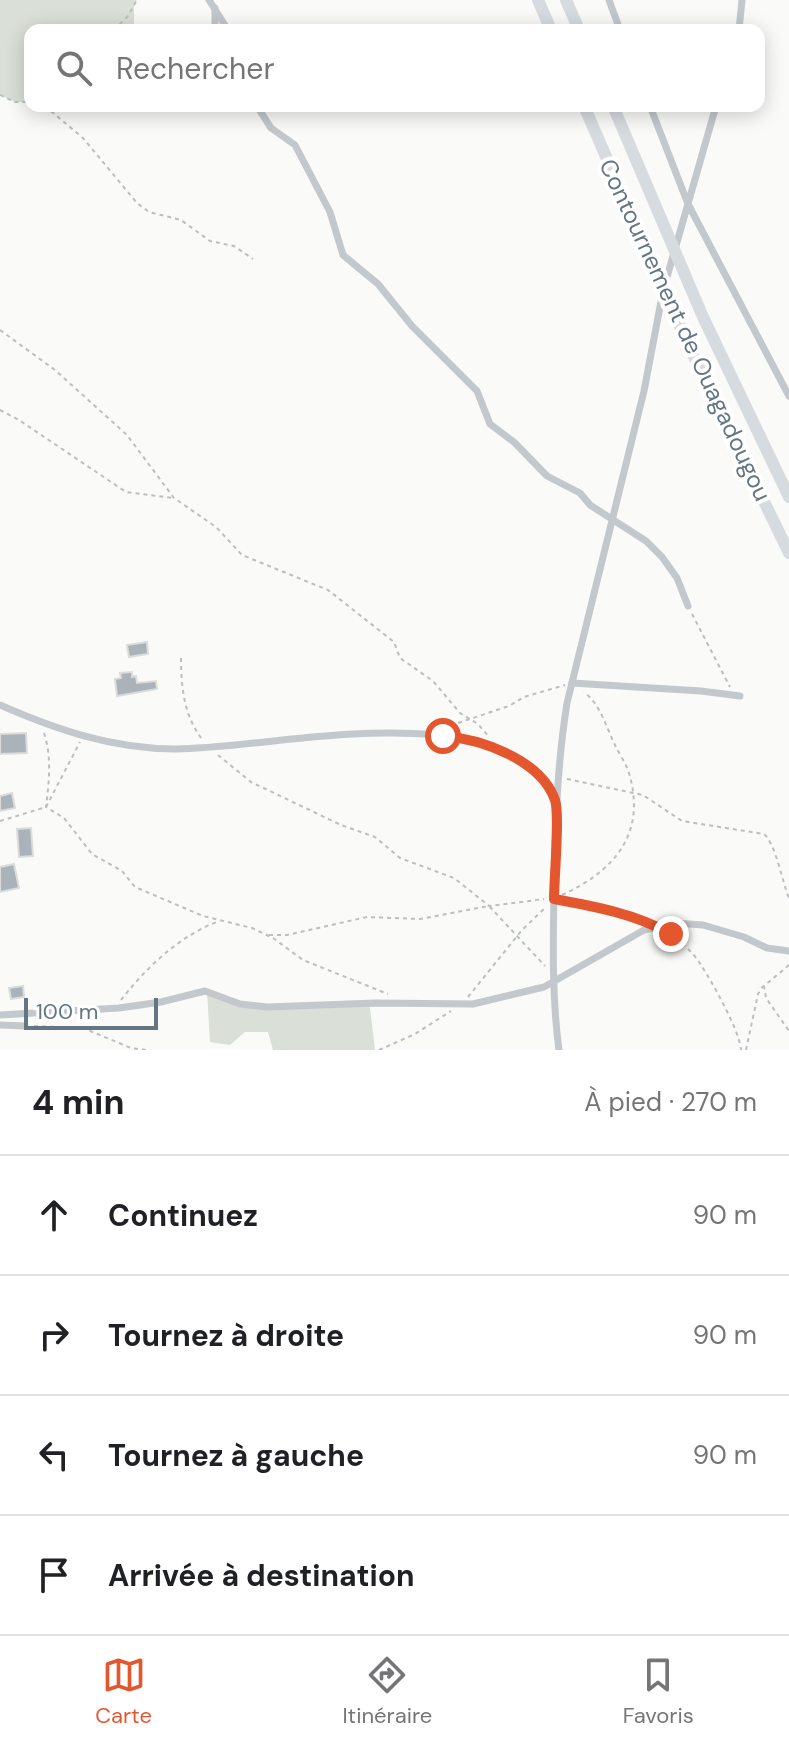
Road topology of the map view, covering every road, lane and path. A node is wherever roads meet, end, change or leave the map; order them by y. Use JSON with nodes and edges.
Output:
{"nodes":[{"id":1,"x":137,"y":0,"type":"edge"},
{"id":2,"x":538,"y":0,"type":"edge"},
{"id":3,"x":566,"y":0,"type":"edge"},
{"id":4,"x":609,"y":0,"type":"edge"},
{"id":5,"x":742,"y":0,"type":"edge"},
{"id":6,"x":212,"y":3,"type":"edge"},
{"id":7,"x":120,"y":24,"type":"edge"},
{"id":8,"x":214,"y":24,"type":"edge"},
{"id":9,"x":224,"y":24,"type":"edge"},
{"id":10,"x":548,"y":24,"type":"edge"},
{"id":11,"x":576,"y":24,"type":"edge"},
{"id":12,"x":618,"y":24,"type":"edge"},
{"id":13,"x":740,"y":24,"type":"edge"},
{"id":14,"x":0,"y":95,"type":"edge"},
{"id":15,"x":24,"y":102,"type":"edge"},
{"id":16,"x":52,"y":112,"type":"edge"},
{"id":17,"x":261,"y":112,"type":"edge"},
{"id":18,"x":587,"y":112,"type":"edge"},
{"id":19,"x":616,"y":112,"type":"edge"},
{"id":20,"x":652,"y":112,"type":"edge"},
{"id":21,"x":714,"y":112,"type":"edge"},
{"id":22,"x":688,"y":204,"type":"junction"},
{"id":23,"x":675,"y":249,"type":"junction"},
{"id":24,"x":253,"y":259,"type":"dead end"},
{"id":25,"x":663,"y":291,"type":"junction"},
{"id":26,"x":0,"y":330,"type":"edge"},
{"id":27,"x":789,"y":396,"type":"edge"},
{"id":28,"x":0,"y":410,"type":"edge"},
{"id":29,"x":789,"y":497,"type":"edge"},
{"id":30,"x":174,"y":498,"type":"junction"},
{"id":31,"x":611,"y":521,"type":"junction"},
{"id":32,"x":789,"y":553,"type":"edge"},
{"id":33,"x":688,"y":606,"type":"joint"},
{"id":34,"x":181,"y":658,"type":"dead end"},
{"id":35,"x":572,"y":683,"type":"junction"},
{"id":36,"x":740,"y":696,"type":"joint"},
{"id":37,"x":0,"y":705,"type":"edge"},
{"id":38,"x":30,"y":718,"type":"junction"},
{"id":39,"x":470,"y":720,"type":"junction"},
{"id":40,"x":441,"y":729,"type":"dead end"},
{"id":41,"x":82,"y":738,"type":"junction"},
{"id":42,"x":208,"y":746,"type":"junction"},
{"id":43,"x":500,"y":750,"type":"junction"},
{"id":44,"x":558,"y":778,"type":"junction"},
{"id":45,"x":633,"y":792,"type":"junction"},
{"id":46,"x":557,"y":803,"type":"junction"},
{"id":47,"x":46,"y":807,"type":"junction"},
{"id":48,"x":0,"y":821,"type":"edge"},
{"id":49,"x":789,"y":898,"type":"edge"},
{"id":50,"x":554,"y":899,"type":"junction"},
{"id":51,"x":489,"y":906,"type":"junction"},
{"id":52,"x":218,"y":921,"type":"junction"},
{"id":53,"x":656,"y":926,"type":"junction"},
{"id":54,"x":267,"y":935,"type":"junction"},
{"id":55,"x":517,"y":936,"type":"junction"},
{"id":56,"x":789,"y":951,"type":"edge"},
{"id":57,"x":789,"y":965,"type":"edge"},
{"id":58,"x":555,"y":979,"type":"junction"},
{"id":59,"x":764,"y":986,"type":"junction"},
{"id":60,"x":392,"y":996,"type":"dead end"},
{"id":61,"x":120,"y":1001,"type":"dead end"},
{"id":62,"x":462,"y":1004,"type":"dead end"},
{"id":63,"x":451,"y":1012,"type":"dead end"},
{"id":64,"x":0,"y":1015,"type":"edge"},
{"id":65,"x":0,"y":1025,"type":"edge"},
{"id":66,"x":24,"y":1026,"type":"joint"},
{"id":67,"x":789,"y":1031,"type":"edge"},
{"id":68,"x":146,"y":1050,"type":"edge"},
{"id":69,"x":379,"y":1050,"type":"edge"},
{"id":70,"x":559,"y":1050,"type":"edge"},
{"id":71,"x":744,"y":1050,"type":"edge"}],
"edges":[{"from":1,"to":7,"type":"path"},
{"from":2,"to":10,"type":"highway"},
{"from":3,"to":11,"type":"highway"},
{"from":4,"to":12,"type":"street"},
{"from":5,"to":13,"type":"street"},
{"from":6,"to":8,"type":"street"},
{"from":6,"to":9,"type":"street"},
{"from":14,"to":15,"type":"path"},
{"from":16,"to":24,"type":"path"},
{"from":17,"to":31,"type":"street"},
{"from":18,"to":25,"type":"highway","name":"Contournement de Ouagadougou"},
{"from":19,"to":23,"type":"highway","name":"Contournement de Ouagadougou"},
{"from":20,"to":22,"type":"street"},
{"from":21,"to":22,"type":"street"},
{"from":22,"to":23,"type":"street"},
{"from":22,"to":27,"type":"street"},
{"from":23,"to":25,"type":"street"},
{"from":23,"to":29,"type":"highway","name":"Contournement de Ouagadougou"},
{"from":25,"to":31,"type":"street"},
{"from":25,"to":32,"type":"highway","name":"Contournement de Ouagadougou"},
{"from":26,"to":30,"type":"path"},
{"from":28,"to":30,"type":"path"},
{"from":30,"to":39,"type":"path"},
{"from":31,"to":33,"type":"street"},
{"from":31,"to":35,"type":"street"},
{"from":33,"to":36,"type":"path"},
{"from":34,"to":42,"type":"path"},
{"from":35,"to":36,"type":"street"},
{"from":35,"to":39,"type":"path"},
{"from":35,"to":44,"type":"street"},
{"from":35,"to":45,"type":"path"},
{"from":37,"to":38,"type":"street"},
{"from":38,"to":41,"type":"street"},
{"from":38,"to":47,"type":"path"},
{"from":39,"to":40,"type":"path"},
{"from":39,"to":43,"type":"path"},
{"from":41,"to":42,"type":"street"},
{"from":41,"to":47,"type":"path"},
{"from":42,"to":43,"type":"street"},
{"from":42,"to":51,"type":"path"},
{"from":43,"to":46,"type":"street"},
{"from":44,"to":45,"type":"path"},
{"from":44,"to":46,"type":"street"},
{"from":45,"to":49,"type":"path"},
{"from":45,"to":50,"type":"path"},
{"from":46,"to":50,"type":"street"},
{"from":47,"to":48,"type":"path"},
{"from":47,"to":52,"type":"path"},
{"from":50,"to":51,"type":"path"},
{"from":50,"to":53,"type":"path"},
{"from":50,"to":55,"type":"path"},
{"from":50,"to":58,"type":"street"},
{"from":51,"to":54,"type":"path"},
{"from":51,"to":55,"type":"path"},
{"from":52,"to":54,"type":"path"},
{"from":52,"to":61,"type":"path"},
{"from":53,"to":56,"type":"street"},
{"from":53,"to":58,"type":"street"},
{"from":53,"to":71,"type":"path"},
{"from":54,"to":60,"type":"path"},
{"from":55,"to":58,"type":"path"},
{"from":55,"to":62,"type":"path"},
{"from":57,"to":59,"type":"path"},
{"from":58,"to":64,"type":"street"},
{"from":58,"to":70,"type":"street"},
{"from":59,"to":67,"type":"path"},
{"from":59,"to":71,"type":"path"},
{"from":63,"to":69,"type":"path"},
{"from":65,"to":66,"type":"street"},
{"from":66,"to":68,"type":"path"}]}
